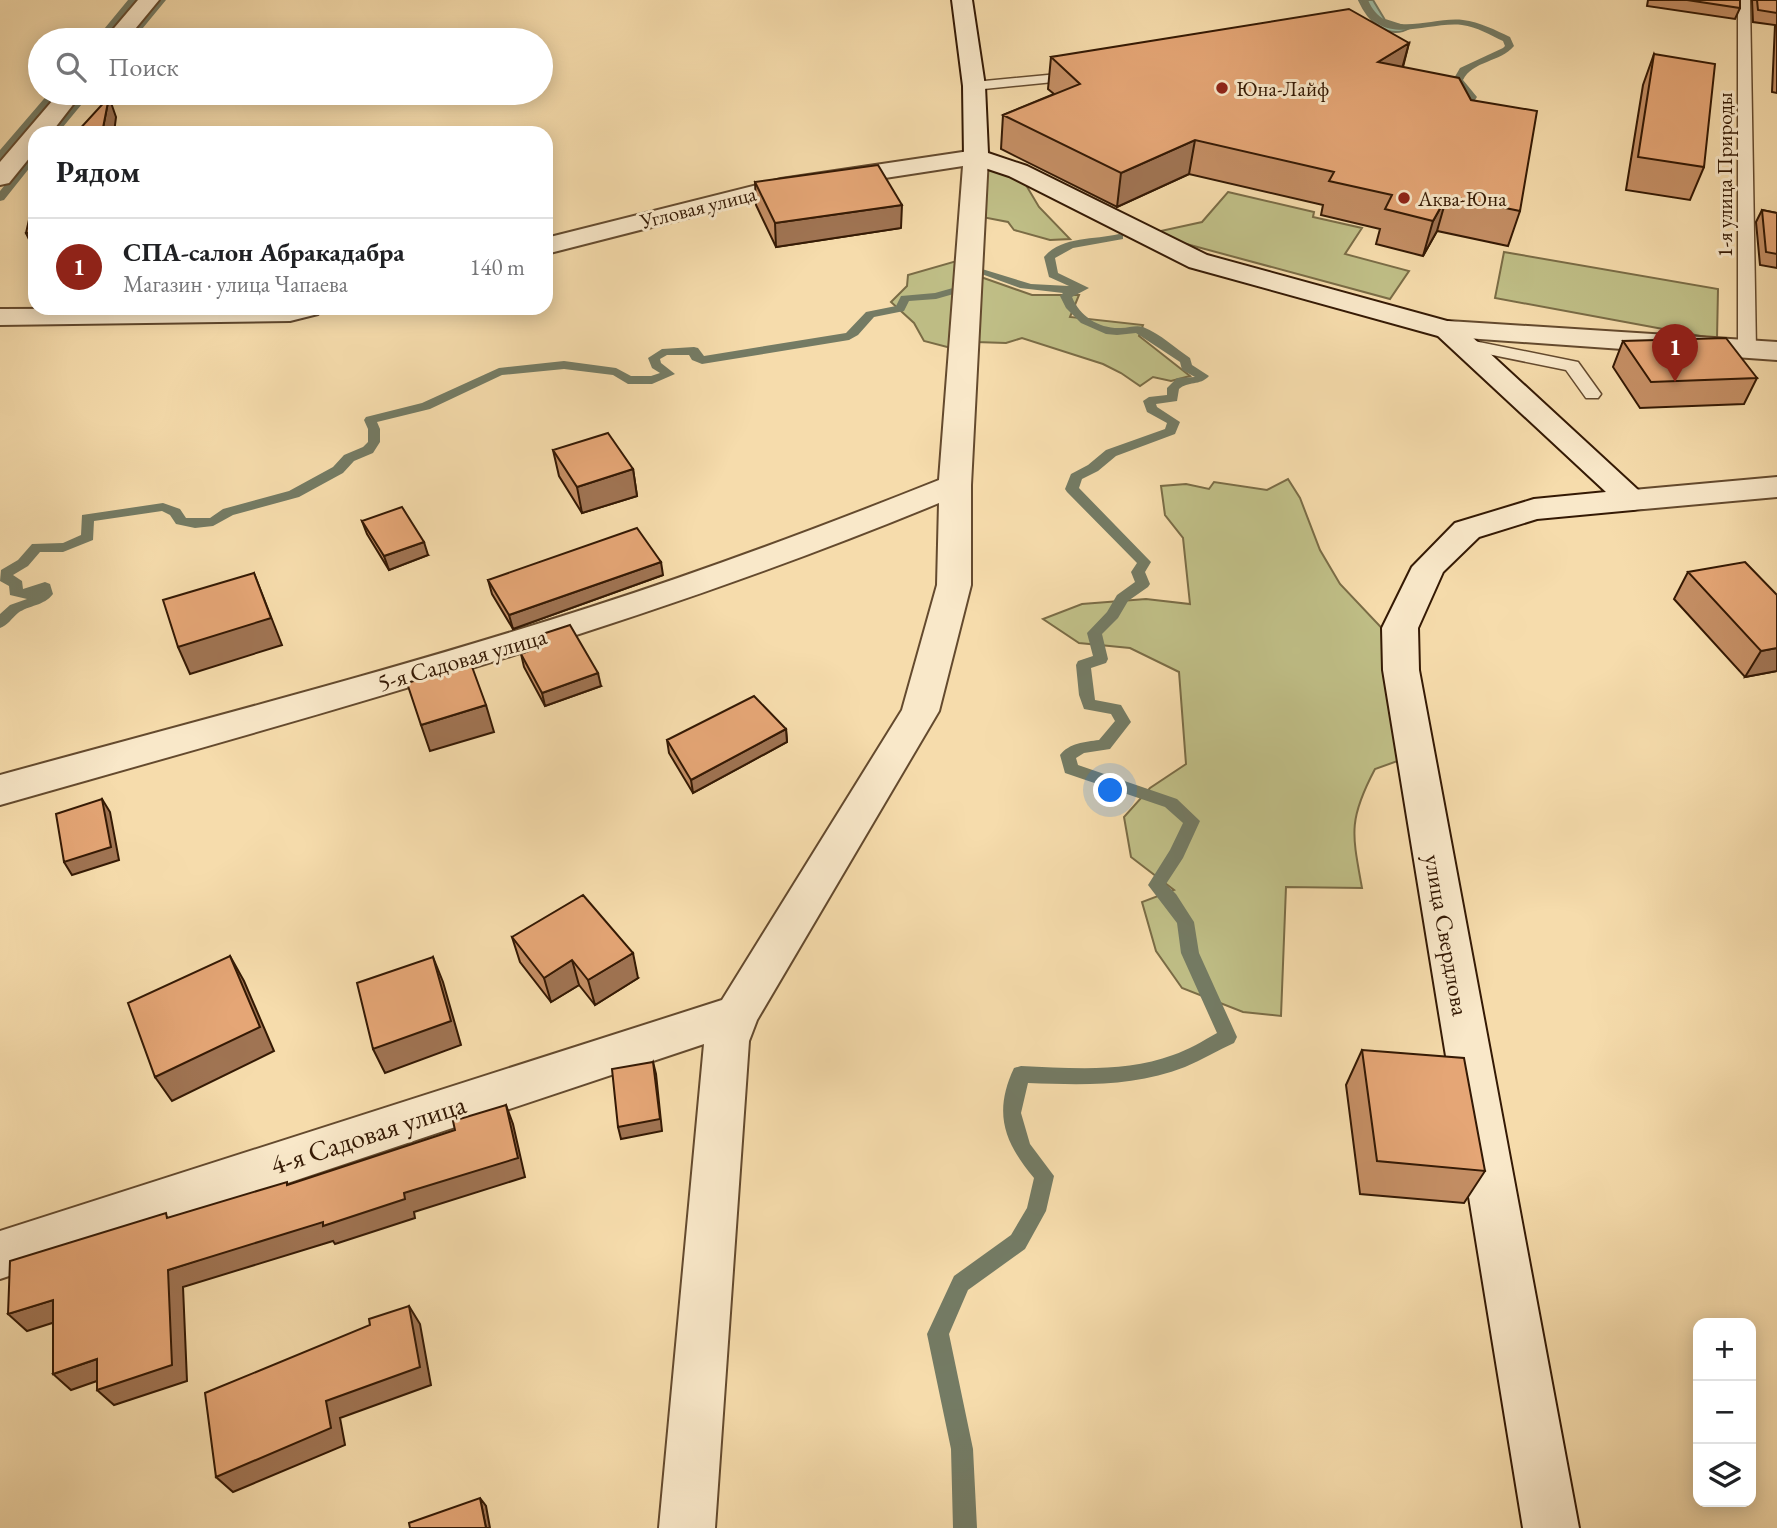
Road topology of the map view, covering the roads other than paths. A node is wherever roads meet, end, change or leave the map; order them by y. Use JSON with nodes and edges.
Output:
{"nodes":[{"id":1,"x":149,"y":0,"type":"edge"},
{"id":2,"x":962,"y":0,"type":"edge"},
{"id":3,"x":1744,"y":0,"type":"edge"},
{"id":4,"x":125,"y":28,"type":"edge"},
{"id":5,"x":1095,"y":74,"type":"edge"},
{"id":6,"x":974,"y":86,"type":"junction"},
{"id":7,"x":61,"y":105,"type":"edge"},
{"id":8,"x":43,"y":126,"type":"edge"},
{"id":9,"x":28,"y":144,"type":"edge"},
{"id":10,"x":976,"y":157,"type":"junction"},
{"id":11,"x":0,"y":178,"type":"edge"},
{"id":12,"x":553,"y":244,"type":"edge"},
{"id":13,"x":145,"y":315,"type":"edge"},
{"id":14,"x":0,"y":317,"type":"edge"},
{"id":15,"x":1456,"y":337,"type":"junction"},
{"id":16,"x":1747,"y":350,"type":"junction"},
{"id":17,"x":1777,"y":351,"type":"edge"},
{"id":18,"x":1592,"y":394,"type":"dead end"},
{"id":19,"x":955,"y":485,"type":"junction"},
{"id":20,"x":1777,"y":487,"type":"edge"},
{"id":21,"x":1633,"y":500,"type":"junction"},
{"id":22,"x":0,"y":790,"type":"edge"},
{"id":23,"x":737,"y":1014,"type":"junction"},
{"id":24,"x":0,"y":1255,"type":"edge"},
{"id":25,"x":687,"y":1528,"type":"edge"},
{"id":26,"x":1551,"y":1528,"type":"edge"}],
"edges":[{"from":1,"to":4,"type":"street"},
{"from":2,"to":6,"type":"street"},
{"from":3,"to":16,"type":"lane","name":"1-я улица Природы"},
{"from":5,"to":6,"type":"lane"},
{"from":6,"to":10,"type":"street"},
{"from":7,"to":8,"type":"street"},
{"from":9,"to":11,"type":"street"},
{"from":10,"to":12,"type":"street","name":"Угловая улица"},
{"from":10,"to":15,"type":"street"},
{"from":10,"to":19,"type":"street"},
{"from":13,"to":14,"type":"street"},
{"from":15,"to":16,"type":"street"},
{"from":15,"to":18,"type":"lane"},
{"from":15,"to":21,"type":"street"},
{"from":16,"to":17,"type":"street"},
{"from":19,"to":22,"type":"street","name":"5-я Садовая улица"},
{"from":19,"to":23,"type":"street"},
{"from":20,"to":21,"type":"street","name":"улица Свердлова"},
{"from":21,"to":26,"type":"street","name":"улица Свердлова"},
{"from":23,"to":24,"type":"street","name":"4-я Садовая улица"},
{"from":23,"to":25,"type":"street"}]}
